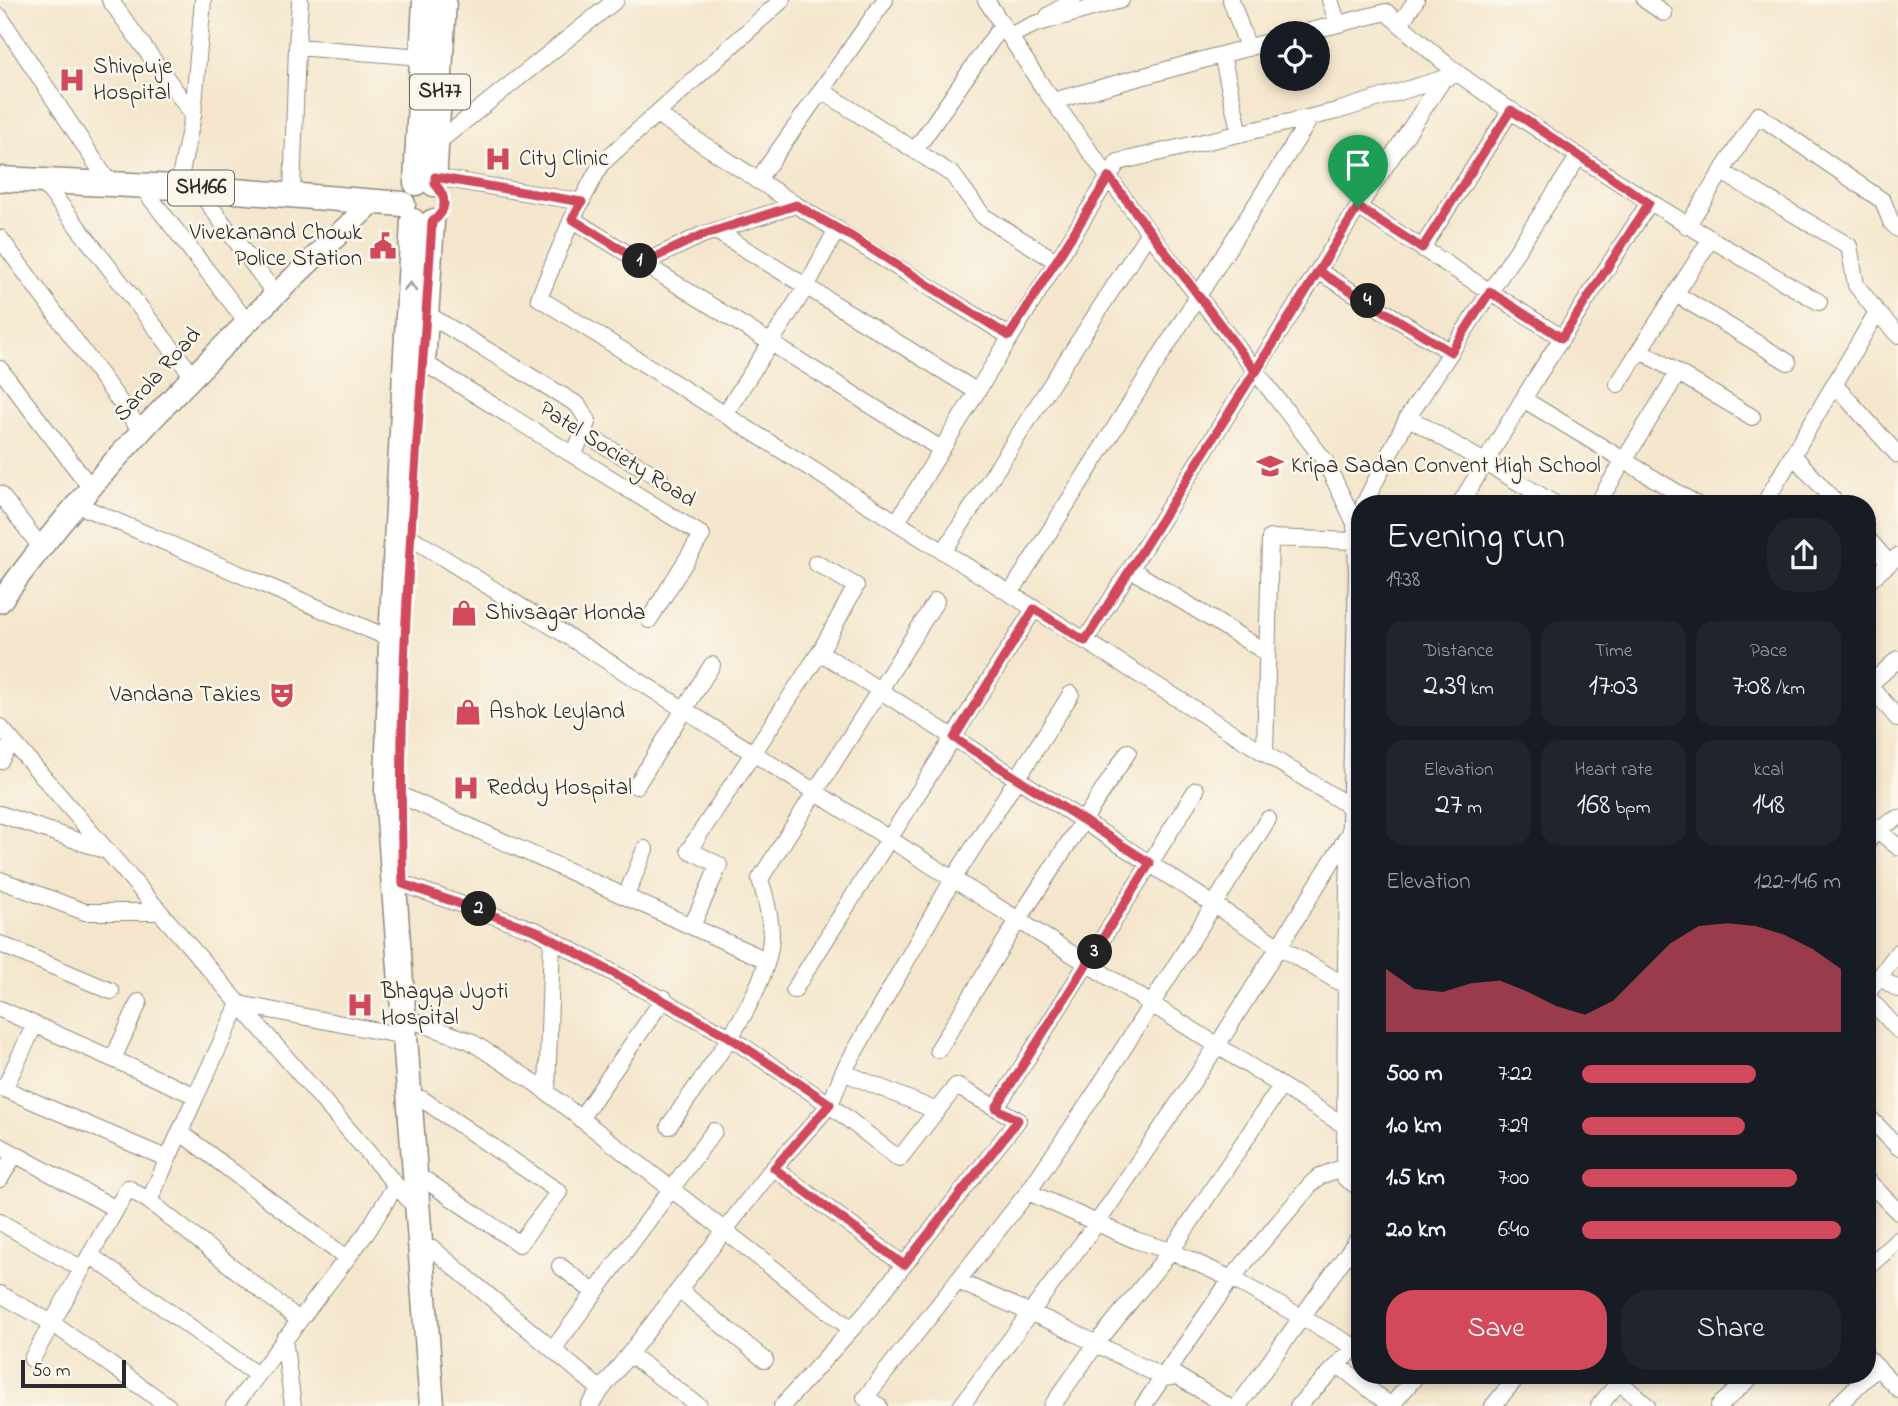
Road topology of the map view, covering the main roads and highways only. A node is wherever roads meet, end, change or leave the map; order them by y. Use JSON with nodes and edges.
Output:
{"nodes":[{"id":1,"x":425,"y":0,"type":"edge"},
{"id":2,"x":444,"y":0,"type":"edge"},
{"id":3,"x":2,"y":175,"type":"edge"},
{"id":4,"x":429,"y":181,"type":"junction"},
{"id":5,"x":374,"y":201,"type":"junction"},
{"id":6,"x":416,"y":216,"type":"junction"},
{"id":7,"x":0,"y":602,"type":"edge"},
{"id":8,"x":409,"y":1028,"type":"junction"},
{"id":9,"x":432,"y":1406,"type":"edge"},
{"id":10,"x":445,"y":1406,"type":"edge"}],
"edges":[{"from":1,"to":4,"type":"main road","number":"SH77"},
{"from":2,"to":4,"type":"main road","number":"SH77"},
{"from":3,"to":5,"type":"main road","number":"SH166"},
{"from":4,"to":6,"type":"main road","number":"SH77"},
{"from":4,"to":6,"type":"main road","number":"SH77"},
{"from":5,"to":6,"type":"main road","number":"SH166"},
{"from":5,"to":7,"type":"main road","name":"Sarola Road"},
{"from":6,"to":8,"type":"main road","number":"SH77"},
{"from":8,"to":6,"type":"main road","number":"SH77","one_way":true},
{"from":8,"to":9,"type":"main road","number":"SH77"},
{"from":8,"to":10,"type":"main road","number":"SH77"}]}
